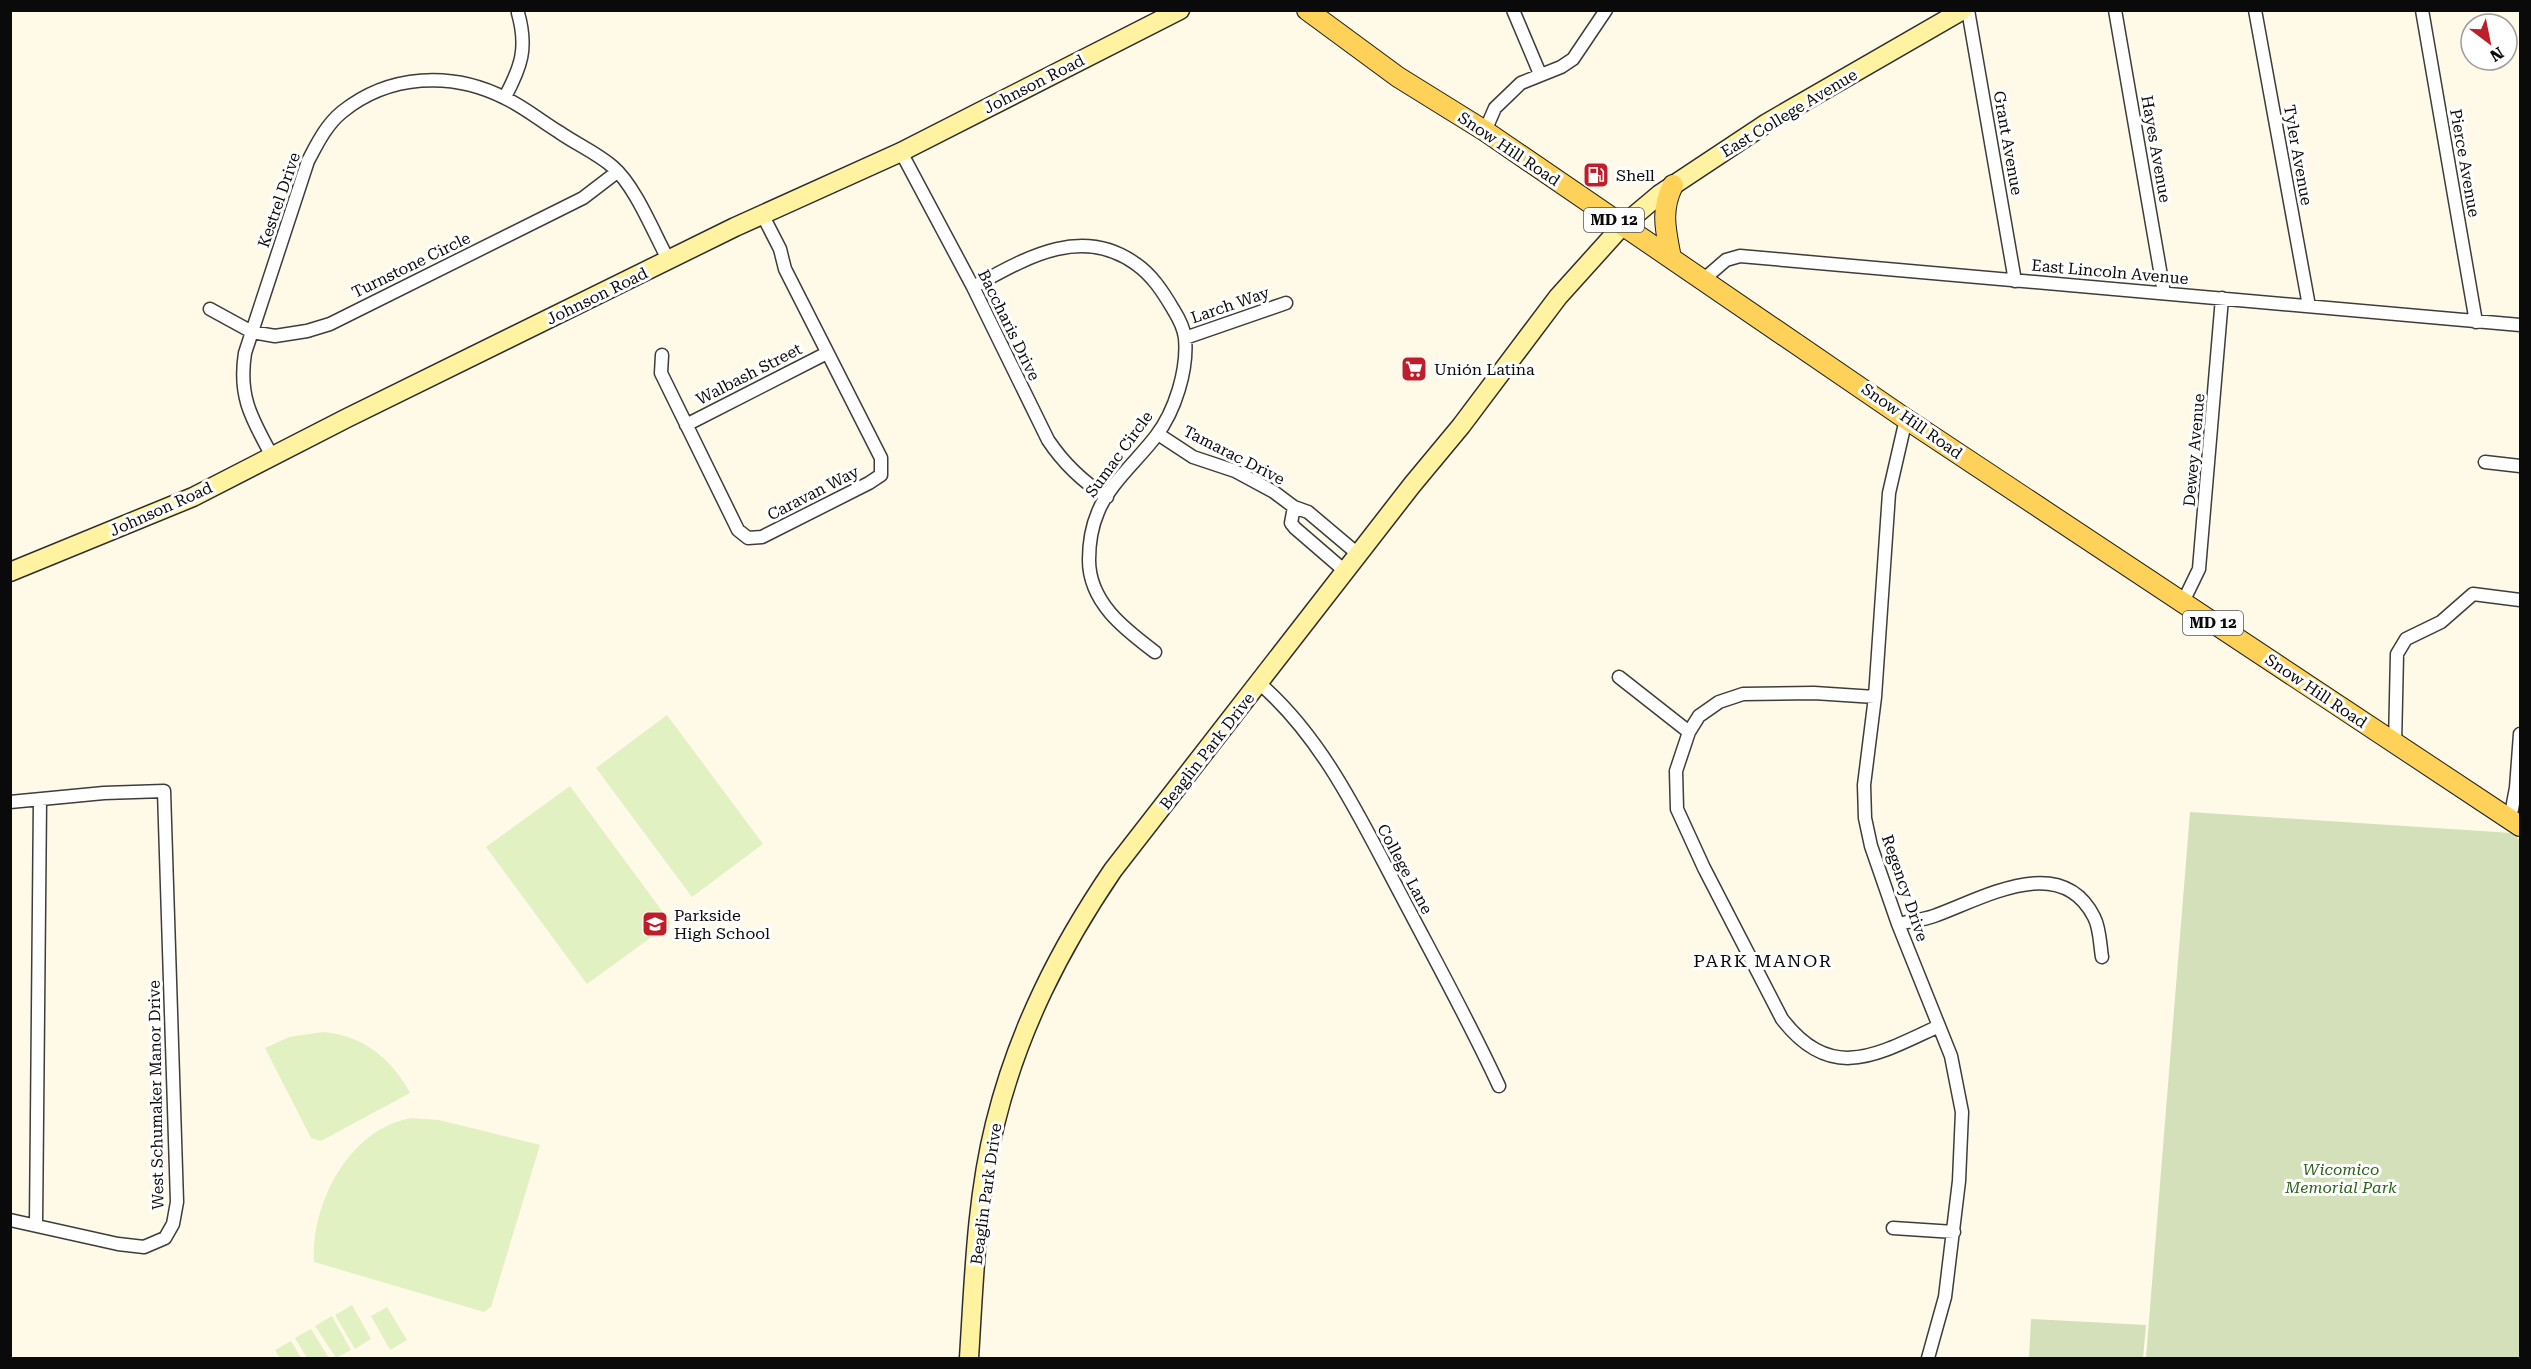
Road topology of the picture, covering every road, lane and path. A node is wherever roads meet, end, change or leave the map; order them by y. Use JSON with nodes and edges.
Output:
{"nodes":[{"id":1,"x":1180,"y":10,"type":"edge"},
{"id":2,"x":1307,"y":10,"type":"edge"},
{"id":3,"x":1513,"y":10,"type":"edge"},
{"id":4,"x":1606,"y":10,"type":"edge"},
{"id":5,"x":1963,"y":10,"type":"edge"},
{"id":6,"x":1968,"y":10,"type":"edge"},
{"id":7,"x":2115,"y":10,"type":"edge"},
{"id":8,"x":2255,"y":10,"type":"edge"},
{"id":9,"x":2422,"y":10,"type":"edge"},
{"id":10,"x":518,"y":14,"type":"dead end"},
{"id":11,"x":1540,"y":74,"type":"junction"},
{"id":12,"x":505,"y":97,"type":"junction"},
{"id":13,"x":1485,"y":131,"type":"junction"},
{"id":14,"x":901,"y":152,"type":"junction"},
{"id":15,"x":617,"y":172,"type":"junction"},
{"id":16,"x":1673,"y":185,"type":"junction"},
{"id":17,"x":762,"y":214,"type":"junction"},
{"id":18,"x":1622,"y":226,"type":"junction"},
{"id":19,"x":1671,"y":258,"type":"junction"},
{"id":20,"x":669,"y":261,"type":"junction"},
{"id":21,"x":1704,"y":279,"type":"junction"},
{"id":22,"x":2015,"y":281,"type":"junction"},
{"id":23,"x":973,"y":287,"type":"junction"},
{"id":24,"x":2164,"y":293,"type":"junction"},
{"id":25,"x":2222,"y":298,"type":"junction"},
{"id":26,"x":1286,"y":303,"type":"dead end"},
{"id":27,"x":2309,"y":306,"type":"junction"},
{"id":28,"x":210,"y":309,"type":"dead end"},
{"id":29,"x":2476,"y":322,"type":"junction"},
{"id":30,"x":2520,"y":326,"type":"edge"},
{"id":31,"x":252,"y":332,"type":"junction"},
{"id":32,"x":1185,"y":338,"type":"junction"},
{"id":33,"x":827,"y":353,"type":"junction"},
{"id":34,"x":662,"y":355,"type":"dead end"},
{"id":35,"x":1906,"y":419,"type":"junction"},
{"id":36,"x":686,"y":425,"type":"junction"},
{"id":37,"x":1158,"y":434,"type":"junction"},
{"id":38,"x":272,"y":456,"type":"junction"},
{"id":39,"x":2485,"y":462,"type":"dead end"},
{"id":40,"x":2520,"y":466,"type":"edge"},
{"id":41,"x":1107,"y":497,"type":"junction"},
{"id":42,"x":1294,"y":507,"type":"junction"},
{"id":43,"x":1359,"y":555,"type":"junction"},
{"id":44,"x":10,"y":572,"type":"edge"},
{"id":45,"x":1346,"y":572,"type":"junction"},
{"id":46,"x":2520,"y":600,"type":"edge"},
{"id":47,"x":2183,"y":602,"type":"junction"},
{"id":48,"x":1155,"y":652,"type":"dead end"},
{"id":49,"x":1619,"y":677,"type":"dead end"},
{"id":50,"x":1260,"y":682,"type":"junction"},
{"id":51,"x":1875,"y":697,"type":"junction"},
{"id":52,"x":1689,"y":732,"type":"junction"},
{"id":53,"x":2520,"y":734,"type":"edge"},
{"id":54,"x":2396,"y":744,"type":"junction"},
{"id":55,"x":40,"y":800,"type":"junction"},
{"id":56,"x":10,"y":802,"type":"edge"},
{"id":57,"x":2515,"y":823,"type":"edge"},
{"id":58,"x":1898,"y":924,"type":"junction"},
{"id":59,"x":2102,"y":957,"type":"dead end"},
{"id":60,"x":1939,"y":1026,"type":"junction"},
{"id":61,"x":1499,"y":1086,"type":"dead end"},
{"id":62,"x":10,"y":1220,"type":"edge"},
{"id":63,"x":36,"y":1224,"type":"junction"},
{"id":64,"x":1893,"y":1228,"type":"dead end"},
{"id":65,"x":1954,"y":1232,"type":"junction"},
{"id":66,"x":969,"y":1359,"type":"edge"},
{"id":67,"x":1928,"y":1359,"type":"edge"}],
"edges":[{"from":1,"to":14,"type":"main road","name":"Johnson Road"},
{"from":2,"to":13,"type":"main road","name":"Snow Hill Road","number":"MD 12"},
{"from":3,"to":11,"type":"street"},
{"from":4,"to":11,"type":"street"},
{"from":5,"to":16,"type":"main road","name":"East College Avenue"},
{"from":6,"to":22,"type":"street","name":"Grant Avenue"},
{"from":7,"to":24,"type":"street","name":"Hayes Avenue"},
{"from":8,"to":27,"type":"street","name":"Tyler Avenue"},
{"from":9,"to":29,"type":"street","name":"Pierce Avenue"},
{"from":10,"to":12,"type":"street"},
{"from":11,"to":13,"type":"street"},
{"from":12,"to":15,"type":"street","name":"Kestrel Drive"},
{"from":12,"to":31,"type":"street","name":"Kestrel Drive"},
{"from":13,"to":18,"type":"main road","name":"Snow Hill Road","number":"MD 12"},
{"from":14,"to":17,"type":"main road","name":"Johnson Road"},
{"from":14,"to":23,"type":"street","name":"Baccharis Drive"},
{"from":15,"to":20,"type":"street","name":"Kestrel Drive"},
{"from":15,"to":31,"type":"street","name":"Turnstone Circle"},
{"from":16,"to":18,"type":"main road","name":"East College Avenue"},
{"from":16,"to":19,"type":"main road"},
{"from":17,"to":20,"type":"main road","name":"Johnson Road"},
{"from":17,"to":33,"type":"street","name":"Caravan Way"},
{"from":18,"to":19,"type":"main road","name":"Snow Hill Road","number":"MD 12"},
{"from":18,"to":43,"type":"main road","name":"Beaglin Park Drive"},
{"from":19,"to":21,"type":"main road","name":"Snow Hill Road","number":"MD 12"},
{"from":20,"to":38,"type":"main road","name":"Johnson Road"},
{"from":21,"to":22,"type":"street","name":"East Lincoln Avenue"},
{"from":21,"to":35,"type":"main road","name":"Snow Hill Road","number":"MD 12"},
{"from":22,"to":24,"type":"street","name":"East Lincoln Avenue"},
{"from":23,"to":32,"type":"street","name":"Sumac Circle"},
{"from":23,"to":41,"type":"street","name":"Baccharis Drive"},
{"from":24,"to":25,"type":"street","name":"East Lincoln Avenue"},
{"from":25,"to":27,"type":"street","name":"East Lincoln Avenue"},
{"from":25,"to":47,"type":"street","name":"Dewey Avenue"},
{"from":26,"to":32,"type":"street","name":"Larch Way"},
{"from":27,"to":29,"type":"street","name":"East Lincoln Avenue"},
{"from":28,"to":31,"type":"street","name":"Turnstone Circle"},
{"from":29,"to":30,"type":"street","name":"East Lincoln Avenue"},
{"from":31,"to":38,"type":"street","name":"Kestrel Drive"},
{"from":32,"to":37,"type":"street","name":"Sumac Circle"},
{"from":33,"to":36,"type":"street","name":"Walbash Street"},
{"from":33,"to":36,"type":"street","name":"Caravan Way"},
{"from":34,"to":36,"type":"street","name":"Caravan Way"},
{"from":35,"to":47,"type":"main road","name":"Snow Hill Road","number":"MD 12"},
{"from":35,"to":51,"type":"street","name":"Regency Drive"},
{"from":37,"to":41,"type":"street","name":"Sumac Circle"},
{"from":37,"to":42,"type":"street","name":"Tamarac Drive"},
{"from":38,"to":44,"type":"main road","name":"Johnson Road"},
{"from":39,"to":40,"type":"street"},
{"from":41,"to":48,"type":"street","name":"Sumac Circle"},
{"from":42,"to":43,"type":"street","name":"Tamarac Drive"},
{"from":42,"to":45,"type":"street","name":"Tamarac Drive"},
{"from":43,"to":45,"type":"main road","name":"Beaglin Park Drive"},
{"from":45,"to":50,"type":"main road","name":"Beaglin Park Drive"},
{"from":46,"to":54,"type":"street"},
{"from":47,"to":54,"type":"main road","name":"Snow Hill Road","number":"MD 12"},
{"from":49,"to":52,"type":"street"},
{"from":50,"to":61,"type":"street","name":"College Lane"},
{"from":50,"to":66,"type":"main road","name":"Beaglin Park Drive"},
{"from":51,"to":52,"type":"street"},
{"from":51,"to":58,"type":"street","name":"Regency Drive"},
{"from":52,"to":60,"type":"street"},
{"from":53,"to":57,"type":"street"},
{"from":54,"to":57,"type":"main road","name":"Snow Hill Road","number":"MD 12"},
{"from":55,"to":56,"type":"street"},
{"from":55,"to":63,"type":"street"},
{"from":55,"to":63,"type":"street","name":"West Schumaker Manor Drive"},
{"from":58,"to":59,"type":"street"},
{"from":58,"to":60,"type":"street","name":"Regency Drive"},
{"from":60,"to":65,"type":"street","name":"Regency Drive"},
{"from":62,"to":63,"type":"street","name":"West Schumaker Manor Drive"},
{"from":64,"to":65,"type":"street"},
{"from":65,"to":67,"type":"street","name":"Regency Drive"}]}
